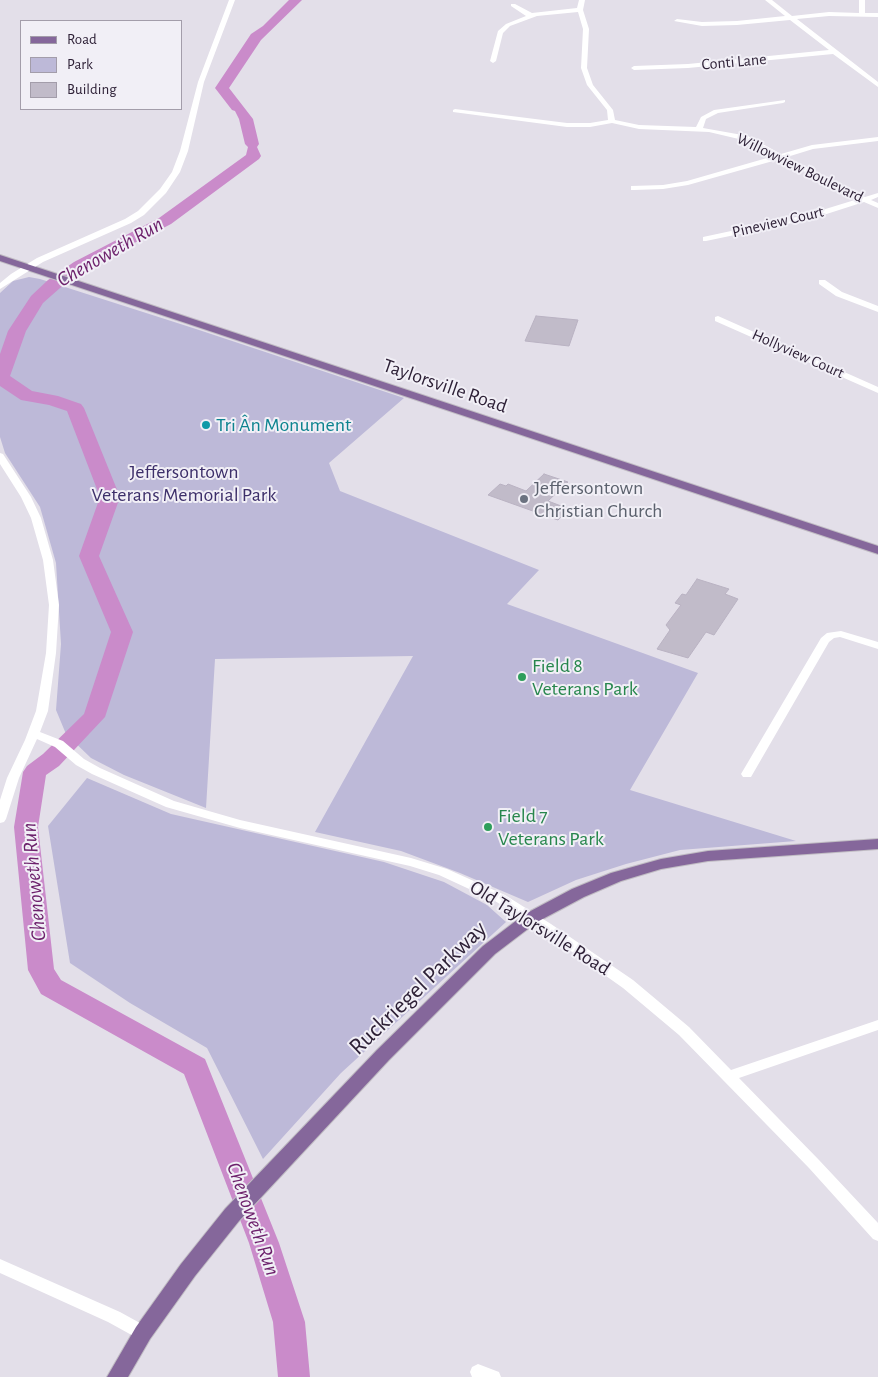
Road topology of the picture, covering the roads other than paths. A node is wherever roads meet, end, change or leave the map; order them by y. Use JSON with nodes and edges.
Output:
{"nodes":[{"id":1,"x":232,"y":0,"type":"edge"},
{"id":2,"x":582,"y":0,"type":"edge"},
{"id":3,"x":768,"y":0,"type":"edge"},
{"id":4,"x":862,"y":0,"type":"edge"},
{"id":5,"x":513,"y":5,"type":"dead end"},
{"id":6,"x":580,"y":10,"type":"junction"},
{"id":7,"x":862,"y":13,"type":"junction"},
{"id":8,"x":530,"y":15,"type":"junction"},
{"id":9,"x":878,"y":15,"type":"edge"},
{"id":10,"x":790,"y":18,"type":"junction"},
{"id":11,"x":677,"y":21,"type":"dead end"},
{"id":12,"x":832,"y":52,"type":"junction"},
{"id":13,"x":492,"y":61,"type":"dead end"},
{"id":14,"x":634,"y":68,"type":"dead end"},
{"id":15,"x":878,"y":85,"type":"edge"},
{"id":16,"x":783,"y":101,"type":"dead end"},
{"id":17,"x":455,"y":111,"type":"dead end"},
{"id":18,"x":612,"y":121,"type":"junction"},
{"id":19,"x":699,"y":130,"type":"junction"},
{"id":20,"x":878,"y":139,"type":"edge"},
{"id":21,"x":781,"y":156,"type":"junction"},
{"id":22,"x":634,"y":188,"type":"dead end"},
{"id":23,"x":878,"y":195,"type":"edge"},
{"id":24,"x":864,"y":199,"type":"junction"},
{"id":25,"x":878,"y":206,"type":"edge"},
{"id":26,"x":706,"y":239,"type":"dead end"},
{"id":27,"x":0,"y":258,"type":"edge"},
{"id":28,"x":27,"y":267,"type":"junction"},
{"id":29,"x":822,"y":282,"type":"dead end"},
{"id":30,"x":0,"y":287,"type":"edge"},
{"id":31,"x":878,"y":310,"type":"edge"},
{"id":32,"x":718,"y":319,"type":"dead end"},
{"id":33,"x":878,"y":390,"type":"edge"},
{"id":34,"x":0,"y":456,"type":"edge"},
{"id":35,"x":877,"y":548,"type":"edge"},
{"id":36,"x":878,"y":646,"type":"edge"},
{"id":37,"x":34,"y":734,"type":"junction"},
{"id":38,"x":747,"y":774,"type":"dead end"},
{"id":39,"x":0,"y":819,"type":"edge"},
{"id":40,"x":878,"y":844,"type":"edge"},
{"id":41,"x":531,"y":918,"type":"junction"},
{"id":42,"x":878,"y":1024,"type":"edge"},
{"id":43,"x":730,"y":1076,"type":"junction"},
{"id":44,"x":878,"y":1234,"type":"edge"},
{"id":45,"x":0,"y":1266,"type":"edge"},
{"id":46,"x":143,"y":1333,"type":"junction"},
{"id":47,"x":118,"y":1377,"type":"edge"}],
"edges":[{"from":1,"to":28,"type":"street"},
{"from":2,"to":6,"type":"street"},
{"from":3,"to":10,"type":"street"},
{"from":4,"to":7,"type":"street"},
{"from":5,"to":8,"type":"street"},
{"from":6,"to":8,"type":"street"},
{"from":6,"to":18,"type":"street"},
{"from":7,"to":9,"type":"street"},
{"from":7,"to":10,"type":"street"},
{"from":8,"to":13,"type":"street"},
{"from":10,"to":11,"type":"street"},
{"from":10,"to":12,"type":"street"},
{"from":12,"to":14,"type":"street","name":"Conti Lane"},
{"from":12,"to":15,"type":"street"},
{"from":16,"to":19,"type":"street"},
{"from":17,"to":18,"type":"street"},
{"from":18,"to":19,"type":"street","name":"Willowview Boulevard"},
{"from":19,"to":21,"type":"street","name":"Willowview Boulevard"},
{"from":20,"to":21,"type":"street"},
{"from":21,"to":22,"type":"street"},
{"from":21,"to":24,"type":"street","name":"Willowview Boulevard"},
{"from":23,"to":24,"type":"street","name":"Pineview Court"},
{"from":24,"to":25,"type":"street","name":"Willowview Boulevard"},
{"from":24,"to":26,"type":"street","name":"Pineview Court"},
{"from":27,"to":28,"type":"main road","name":"Taylorsville Road"},
{"from":28,"to":30,"type":"street"},
{"from":28,"to":35,"type":"main road","name":"Taylorsville Road"},
{"from":29,"to":31,"type":"street"},
{"from":32,"to":33,"type":"street","name":"Hollyview Court"},
{"from":34,"to":37,"type":"street"},
{"from":36,"to":38,"type":"street"},
{"from":37,"to":39,"type":"street"},
{"from":37,"to":41,"type":"street","name":"Old Taylorsville Road"},
{"from":40,"to":41,"type":"main road","name":"Ruckriegel Parkway"},
{"from":41,"to":43,"type":"street","name":"Old Taylorsville Road"},
{"from":41,"to":46,"type":"main road","name":"Ruckriegel Parkway"},
{"from":42,"to":43,"type":"street"},
{"from":43,"to":44,"type":"street","name":"Old Taylorsville Road"},
{"from":45,"to":46,"type":"street"},
{"from":46,"to":47,"type":"main road","name":"Ruckriegel Parkway"}]}
